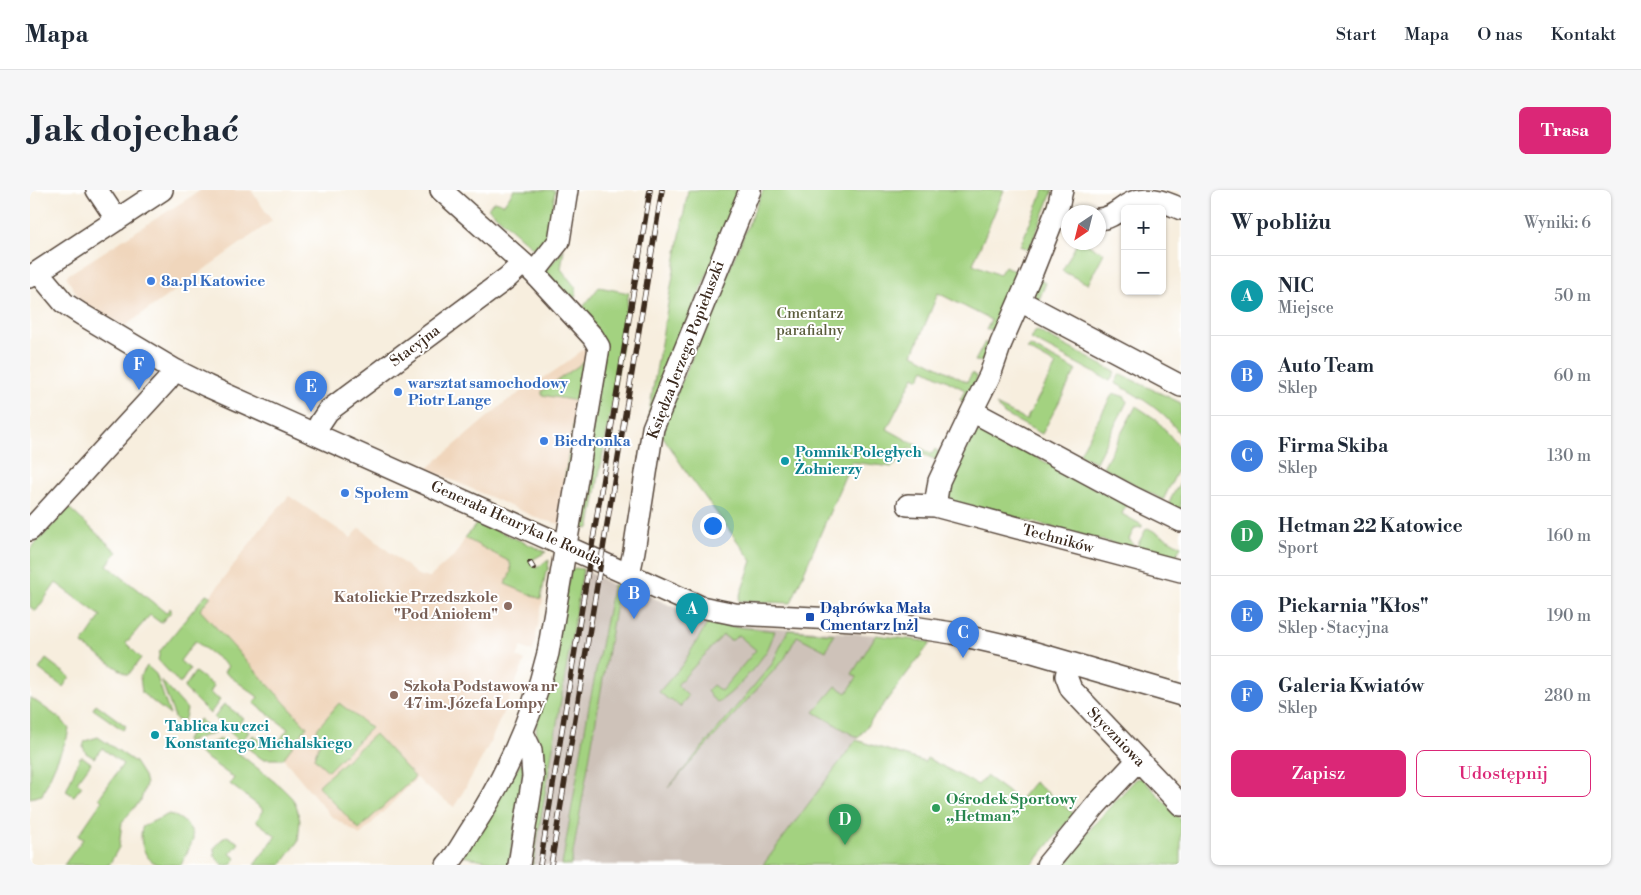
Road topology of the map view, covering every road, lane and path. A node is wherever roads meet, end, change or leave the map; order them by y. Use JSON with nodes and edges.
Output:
{"nodes":[{"id":1,"x":98,"y":190,"type":"edge"},
{"id":2,"x":162,"y":190,"type":"edge"},
{"id":3,"x":441,"y":190,"type":"edge"},
{"id":4,"x":567,"y":190,"type":"edge"},
{"id":5,"x":750,"y":190,"type":"edge"},
{"id":6,"x":1065,"y":203,"type":"edge"},
{"id":7,"x":1181,"y":209,"type":"edge"},
{"id":8,"x":1106,"y":218,"type":"edge"},
{"id":9,"x":117,"y":220,"type":"junction"},
{"id":10,"x":528,"y":268,"type":"junction"},
{"id":11,"x":34,"y":275,"type":"edge"},
{"id":12,"x":1020,"y":302,"type":"junction"},
{"id":13,"x":175,"y":370,"type":"junction"},
{"id":14,"x":1181,"y":386,"type":"edge"},
{"id":15,"x":972,"y":411,"type":"junction"},
{"id":16,"x":315,"y":434,"type":"junction"},
{"id":17,"x":908,"y":505,"type":"dead end"},
{"id":18,"x":934,"y":506,"type":"junction"},
{"id":19,"x":1181,"y":521,"type":"edge"},
{"id":20,"x":30,"y":530,"type":"edge"},
{"id":21,"x":566,"y":546,"type":"junction"},
{"id":22,"x":1181,"y":571,"type":"edge"},
{"id":23,"x":629,"y":574,"type":"junction"},
{"id":24,"x":1069,"y":663,"type":"junction"},
{"id":25,"x":1181,"y":695,"type":"edge"},
{"id":26,"x":523,"y":733,"type":"junction"},
{"id":27,"x":1138,"y":760,"type":"junction"},
{"id":28,"x":1181,"y":804,"type":"edge"},
{"id":29,"x":447,"y":865,"type":"edge"},
{"id":30,"x":519,"y":865,"type":"edge"},
{"id":31,"x":1047,"y":865,"type":"edge"}],
"edges":[{"from":1,"to":9,"type":"street"},
{"from":2,"to":9,"type":"street"},
{"from":3,"to":10,"type":"street"},
{"from":4,"to":10,"type":"street","name":"Stacyjna"},
{"from":5,"to":23,"type":"street","name":"Księdza Jerzego Popiełuszki"},
{"from":6,"to":12,"type":"street"},
{"from":7,"to":8,"type":"street"},
{"from":9,"to":11,"type":"street"},
{"from":10,"to":16,"type":"street","name":"Stacyjna"},
{"from":10,"to":21,"type":"street"},
{"from":11,"to":13,"type":"street","name":"Generała Henryka le Ronda"},
{"from":12,"to":14,"type":"street"},
{"from":12,"to":15,"type":"street"},
{"from":13,"to":16,"type":"street","name":"Generała Henryka le Ronda"},
{"from":13,"to":20,"type":"street"},
{"from":15,"to":18,"type":"street"},
{"from":15,"to":19,"type":"street"},
{"from":16,"to":21,"type":"street","name":"Generała Henryka le Ronda"},
{"from":17,"to":18,"type":"street","name":"Techników"},
{"from":18,"to":22,"type":"street","name":"Techników"},
{"from":21,"to":23,"type":"street","name":"Generała Henryka le Ronda"},
{"from":21,"to":26,"type":"street"},
{"from":23,"to":24,"type":"street","name":"Generała Henryka le Ronda"},
{"from":24,"to":25,"type":"street","name":"Generała Henryka le Ronda"},
{"from":24,"to":27,"type":"street","name":"Styczniowa"},
{"from":26,"to":29,"type":"street"},
{"from":26,"to":30,"type":"street"},
{"from":27,"to":28,"type":"street","name":"Styczniowa"},
{"from":27,"to":31,"type":"street"}]}
